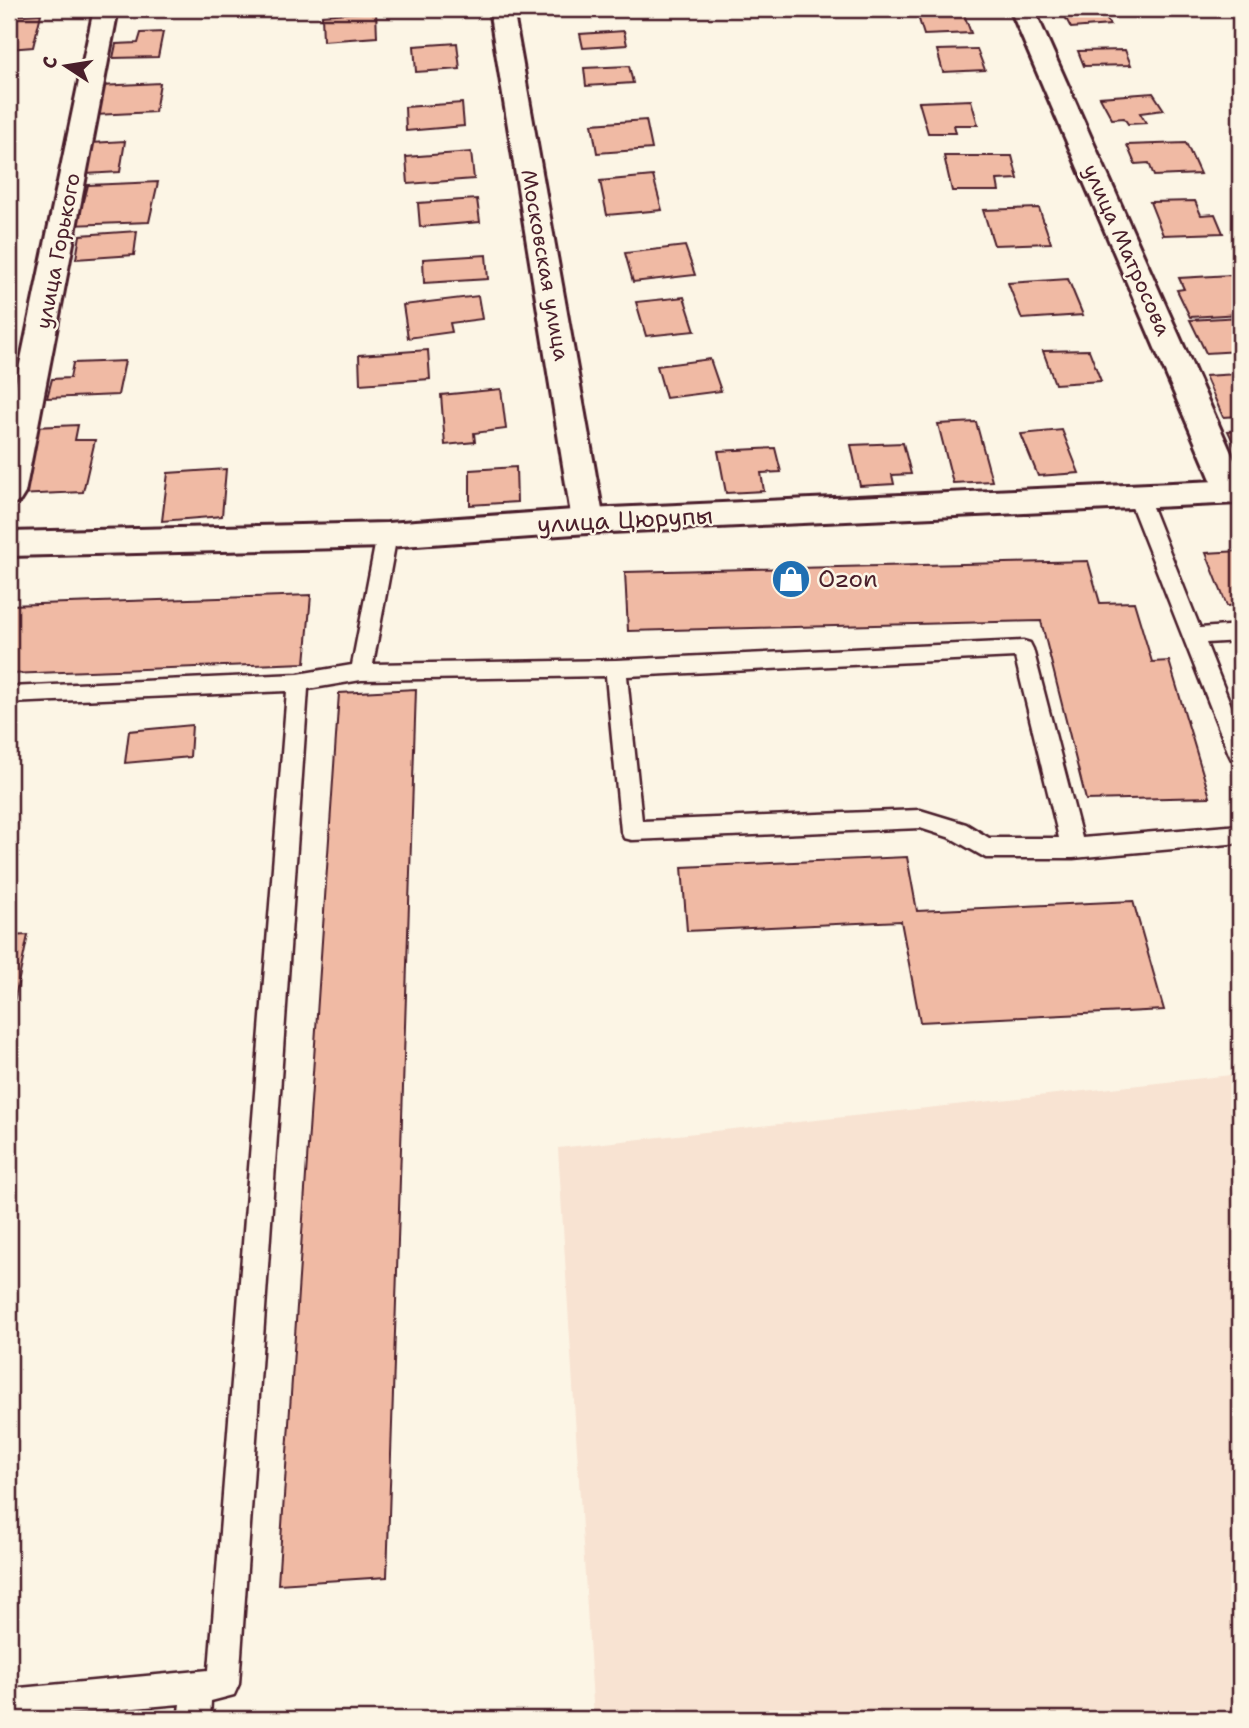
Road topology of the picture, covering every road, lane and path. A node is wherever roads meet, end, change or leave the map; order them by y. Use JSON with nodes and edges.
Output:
{"nodes":[{"id":1,"x":107,"y":9,"type":"edge"},
{"id":2,"x":502,"y":9,"type":"edge"},
{"id":3,"x":1022,"y":9,"type":"edge"},
{"id":4,"x":1236,"y":491,"type":"edge"},
{"id":5,"x":9,"y":493,"type":"edge"},
{"id":6,"x":1138,"y":497,"type":"junction"},
{"id":7,"x":588,"y":520,"type":"junction"},
{"id":8,"x":387,"y":535,"type":"junction"},
{"id":9,"x":9,"y":544,"type":"edge"},
{"id":10,"x":1240,"y":633,"type":"edge"},
{"id":11,"x":1193,"y":636,"type":"junction"},
{"id":12,"x":616,"y":668,"type":"junction"},
{"id":13,"x":361,"y":672,"type":"junction"},
{"id":14,"x":298,"y":682,"type":"junction"},
{"id":15,"x":9,"y":695,"type":"edge"},
{"id":16,"x":1240,"y":754,"type":"edge"},
{"id":17,"x":1240,"y":834,"type":"edge"},
{"id":18,"x":1073,"y":848,"type":"junction"},
{"id":19,"x":197,"y":1687,"type":"junction"},
{"id":20,"x":9,"y":1706,"type":"edge"},
{"id":21,"x":194,"y":1719,"type":"edge"}],
"edges":[{"from":1,"to":5,"type":"street","name":"улица Горького"},
{"from":2,"to":7,"type":"street","name":"Московская улица"},
{"from":3,"to":4,"type":"street","name":"улица Матросова"},
{"from":4,"to":6,"type":"street","name":"улица Цюрупы"},
{"from":6,"to":7,"type":"street","name":"улица Цюрупы"},
{"from":6,"to":11,"type":"lane"},
{"from":7,"to":8,"type":"street","name":"улица Цюрупы"},
{"from":8,"to":9,"type":"street","name":"улица Цюрупы"},
{"from":8,"to":13,"type":"lane"},
{"from":10,"to":11,"type":"lane"},
{"from":11,"to":16,"type":"lane"},
{"from":12,"to":13,"type":"lane"},
{"from":12,"to":18,"type":"lane"},
{"from":12,"to":18,"type":"lane"},
{"from":13,"to":14,"type":"lane"},
{"from":14,"to":15,"type":"lane"},
{"from":14,"to":19,"type":"lane"},
{"from":17,"to":18,"type":"lane"},
{"from":19,"to":20,"type":"lane"},
{"from":19,"to":21,"type":"lane"}]}
